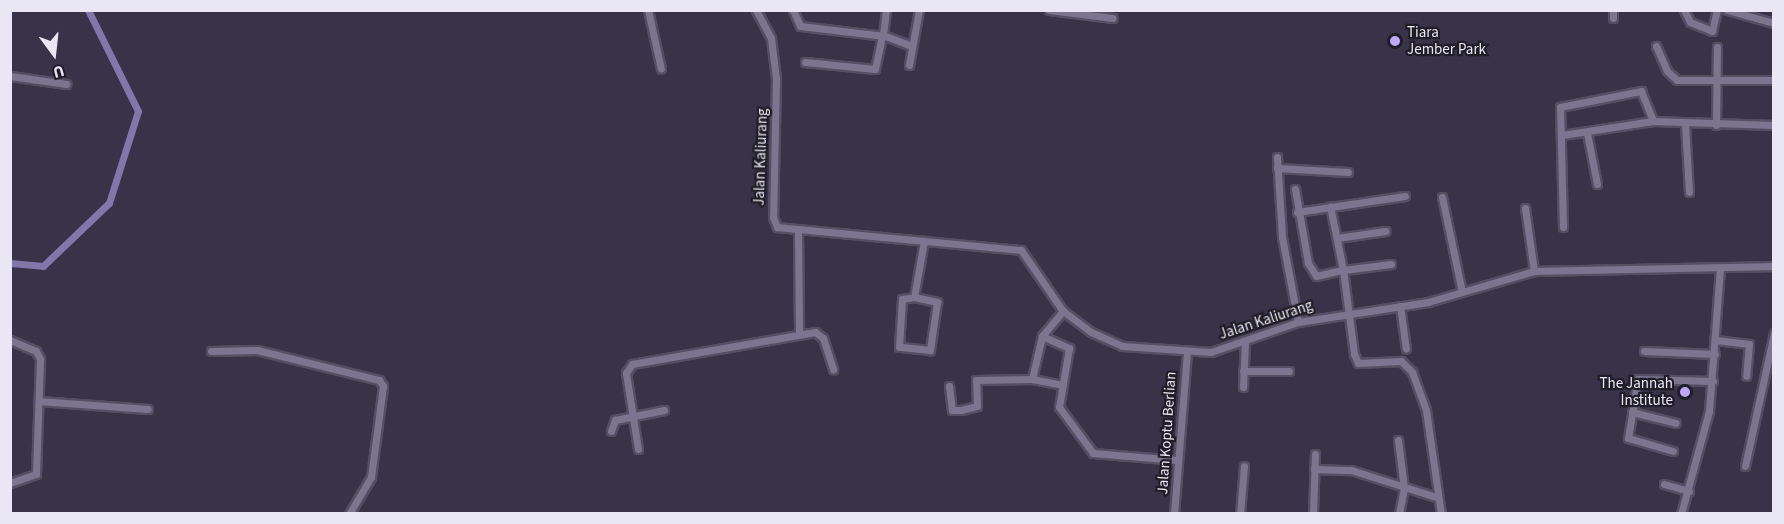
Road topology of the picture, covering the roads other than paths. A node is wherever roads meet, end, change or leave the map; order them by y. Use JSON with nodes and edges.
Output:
{"nodes":[{"id":1,"x":648,"y":10,"type":"edge"},
{"id":2,"x":756,"y":10,"type":"edge"},
{"id":3,"x":793,"y":10,"type":"edge"},
{"id":4,"x":886,"y":10,"type":"edge"},
{"id":5,"x":919,"y":10,"type":"edge"},
{"id":6,"x":1049,"y":10,"type":"edge"},
{"id":7,"x":1684,"y":10,"type":"edge"},
{"id":8,"x":1717,"y":10,"type":"edge"},
{"id":9,"x":1727,"y":10,"type":"edge"},
{"id":10,"x":1746,"y":13,"type":"edge"},
{"id":11,"x":1112,"y":18,"type":"dead end"},
{"id":12,"x":1773,"y":23,"type":"edge"},
{"id":13,"x":883,"y":36,"type":"junction"},
{"id":14,"x":912,"y":46,"type":"junction"},
{"id":15,"x":1656,"y":46,"type":"dead end"},
{"id":16,"x":1717,"y":47,"type":"dead end"},
{"id":17,"x":805,"y":62,"type":"dead end"},
{"id":18,"x":909,"y":65,"type":"dead end"},
{"id":19,"x":661,"y":69,"type":"dead end"},
{"id":20,"x":10,"y":76,"type":"edge"},
{"id":21,"x":1773,"y":80,"type":"edge"},
{"id":22,"x":1718,"y":81,"type":"junction"},
{"id":23,"x":66,"y":84,"type":"dead end"},
{"id":24,"x":1653,"y":121,"type":"junction"},
{"id":25,"x":1685,"y":125,"type":"junction"},
{"id":26,"x":1716,"y":125,"type":"junction"},
{"id":27,"x":1773,"y":125,"type":"edge"},
{"id":28,"x":1587,"y":133,"type":"junction"},
{"id":29,"x":1562,"y":135,"type":"junction"},
{"id":30,"x":1276,"y":157,"type":"dead end"},
{"id":31,"x":1276,"y":168,"type":"junction"},
{"id":32,"x":1348,"y":172,"type":"dead end"},
{"id":33,"x":1597,"y":184,"type":"dead end"},
{"id":34,"x":1295,"y":189,"type":"dead end"},
{"id":35,"x":1689,"y":192,"type":"dead end"},
{"id":36,"x":1405,"y":196,"type":"dead end"},
{"id":37,"x":1442,"y":197,"type":"dead end"},
{"id":38,"x":1330,"y":206,"type":"junction"},
{"id":39,"x":1525,"y":208,"type":"dead end"},
{"id":40,"x":1297,"y":212,"type":"junction"},
{"id":41,"x":1563,"y":227,"type":"dead end"},
{"id":42,"x":1385,"y":231,"type":"dead end"},
{"id":43,"x":798,"y":233,"type":"junction"},
{"id":44,"x":1337,"y":238,"type":"junction"},
{"id":45,"x":924,"y":241,"type":"junction"},
{"id":46,"x":1391,"y":264,"type":"dead end"},
{"id":47,"x":1773,"y":266,"type":"edge"},
{"id":48,"x":1720,"y":268,"type":"junction"},
{"id":49,"x":1342,"y":270,"type":"junction"},
{"id":50,"x":1534,"y":271,"type":"junction"},
{"id":51,"x":1462,"y":292,"type":"junction"},
{"id":52,"x":914,"y":297,"type":"junction"},
{"id":53,"x":1400,"y":306,"type":"junction"},
{"id":54,"x":1063,"y":311,"type":"junction"},
{"id":55,"x":1350,"y":312,"type":"junction"},
{"id":56,"x":1298,"y":322,"type":"junction"},
{"id":57,"x":799,"y":333,"type":"junction"},
{"id":58,"x":1773,"y":333,"type":"edge"},
{"id":59,"x":1042,"y":336,"type":"junction"},
{"id":60,"x":10,"y":340,"type":"edge"},
{"id":61,"x":1716,"y":340,"type":"junction"},
{"id":62,"x":1245,"y":342,"type":"junction"},
{"id":63,"x":1406,"y":350,"type":"dead end"},
{"id":64,"x":211,"y":351,"type":"dead end"},
{"id":65,"x":1644,"y":351,"type":"dead end"},
{"id":66,"x":1187,"y":354,"type":"junction"},
{"id":67,"x":1715,"y":354,"type":"junction"},
{"id":68,"x":834,"y":369,"type":"dead end"},
{"id":69,"x":1243,"y":370,"type":"junction"},
{"id":70,"x":1289,"y":371,"type":"dead end"},
{"id":71,"x":1746,"y":376,"type":"dead end"},
{"id":72,"x":1032,"y":378,"type":"junction"},
{"id":73,"x":1713,"y":381,"type":"junction"},
{"id":74,"x":1062,"y":385,"type":"junction"},
{"id":75,"x":949,"y":386,"type":"dead end"},
{"id":76,"x":1243,"y":387,"type":"dead end"},
{"id":77,"x":39,"y":401,"type":"junction"},
{"id":78,"x":148,"y":409,"type":"dead end"},
{"id":79,"x":664,"y":410,"type":"dead end"},
{"id":80,"x":1632,"y":412,"type":"junction"},
{"id":81,"x":633,"y":415,"type":"junction"},
{"id":82,"x":1676,"y":423,"type":"dead end"},
{"id":83,"x":611,"y":430,"type":"dead end"},
{"id":84,"x":1398,"y":440,"type":"dead end"},
{"id":85,"x":638,"y":448,"type":"dead end"},
{"id":86,"x":1673,"y":451,"type":"dead end"},
{"id":87,"x":1315,"y":454,"type":"dead end"},
{"id":88,"x":1177,"y":460,"type":"junction"},
{"id":89,"x":1244,"y":466,"type":"dead end"},
{"id":90,"x":1745,"y":466,"type":"dead end"},
{"id":91,"x":1314,"y":469,"type":"junction"},
{"id":92,"x":10,"y":483,"type":"edge"},
{"id":93,"x":1664,"y":484,"type":"dead end"},
{"id":94,"x":1404,"y":488,"type":"junction"},
{"id":95,"x":1689,"y":491,"type":"junction"},
{"id":96,"x":1436,"y":498,"type":"junction"},
{"id":97,"x":349,"y":513,"type":"edge"},
{"id":98,"x":1174,"y":513,"type":"edge"},
{"id":99,"x":1240,"y":513,"type":"edge"},
{"id":100,"x":1313,"y":513,"type":"edge"},
{"id":101,"x":1399,"y":513,"type":"edge"},
{"id":102,"x":1441,"y":513,"type":"edge"},
{"id":103,"x":1681,"y":513,"type":"edge"}],
"edges":[{"from":1,"to":19,"type":"street"},
{"from":2,"to":43,"type":"street","name":"Jalan Kaliurang"},
{"from":3,"to":13,"type":"street"},
{"from":4,"to":13,"type":"street"},
{"from":5,"to":14,"type":"street"},
{"from":6,"to":11,"type":"street"},
{"from":7,"to":8,"type":"street"},
{"from":9,"to":10,"type":"street"},
{"from":10,"to":12,"type":"street"},
{"from":13,"to":14,"type":"street"},
{"from":13,"to":17,"type":"street"},
{"from":14,"to":18,"type":"street"},
{"from":15,"to":22,"type":"street"},
{"from":16,"to":22,"type":"street"},
{"from":20,"to":23,"type":"street"},
{"from":21,"to":22,"type":"street"},
{"from":22,"to":26,"type":"street"},
{"from":24,"to":25,"type":"street"},
{"from":24,"to":28,"type":"street"},
{"from":24,"to":29,"type":"street"},
{"from":25,"to":26,"type":"street"},
{"from":25,"to":35,"type":"street"},
{"from":26,"to":27,"type":"street"},
{"from":28,"to":29,"type":"street"},
{"from":28,"to":33,"type":"street"},
{"from":29,"to":41,"type":"street"},
{"from":30,"to":31,"type":"street"},
{"from":31,"to":32,"type":"street"},
{"from":31,"to":56,"type":"street"},
{"from":34,"to":40,"type":"street"},
{"from":36,"to":38,"type":"street"},
{"from":37,"to":51,"type":"street"},
{"from":38,"to":40,"type":"street"},
{"from":38,"to":44,"type":"street"},
{"from":39,"to":50,"type":"street"},
{"from":40,"to":49,"type":"street"},
{"from":42,"to":44,"type":"street"},
{"from":43,"to":45,"type":"street","name":"Jalan Kaliurang"},
{"from":43,"to":57,"type":"street"},
{"from":44,"to":49,"type":"street"},
{"from":45,"to":52,"type":"street"},
{"from":45,"to":54,"type":"street","name":"Jalan Kaliurang"},
{"from":46,"to":49,"type":"street"},
{"from":47,"to":48,"type":"street","name":"Jalan Kaliurang"},
{"from":48,"to":50,"type":"street","name":"Jalan Kaliurang"},
{"from":48,"to":61,"type":"street"},
{"from":49,"to":55,"type":"street"},
{"from":50,"to":51,"type":"street","name":"Jalan Kaliurang"},
{"from":51,"to":53,"type":"street","name":"Jalan Kaliurang"},
{"from":52,"to":52,"type":"street"},
{"from":53,"to":55,"type":"street","name":"Jalan Kaliurang"},
{"from":53,"to":63,"type":"street"},
{"from":54,"to":59,"type":"street"},
{"from":54,"to":66,"type":"street","name":"Jalan Kaliurang"},
{"from":55,"to":56,"type":"street","name":"Jalan Kaliurang"},
{"from":55,"to":96,"type":"street"},
{"from":56,"to":62,"type":"street","name":"Jalan Kaliurang"},
{"from":57,"to":68,"type":"street"},
{"from":57,"to":81,"type":"street"},
{"from":58,"to":90,"type":"street"},
{"from":59,"to":72,"type":"street"},
{"from":59,"to":74,"type":"street"},
{"from":60,"to":77,"type":"street"},
{"from":61,"to":67,"type":"street"},
{"from":61,"to":71,"type":"street"},
{"from":62,"to":66,"type":"street","name":"Jalan Kaliurang"},
{"from":62,"to":69,"type":"street"},
{"from":64,"to":97,"type":"street"},
{"from":65,"to":67,"type":"street"},
{"from":66,"to":88,"type":"street","name":"Jalan Koptu Berlian"},
{"from":67,"to":73,"type":"street"},
{"from":69,"to":70,"type":"street"},
{"from":69,"to":76,"type":"street"},
{"from":72,"to":74,"type":"street"},
{"from":72,"to":75,"type":"street"},
{"from":73,"to":80,"type":"street"},
{"from":73,"to":95,"type":"street"},
{"from":74,"to":88,"type":"street"},
{"from":77,"to":78,"type":"street"},
{"from":77,"to":92,"type":"street"},
{"from":79,"to":81,"type":"street"},
{"from":80,"to":82,"type":"street"},
{"from":80,"to":86,"type":"street"},
{"from":81,"to":83,"type":"street"},
{"from":81,"to":85,"type":"street"},
{"from":84,"to":94,"type":"street"},
{"from":87,"to":91,"type":"street"},
{"from":88,"to":98,"type":"street","name":"Jalan Koptu Berlian"},
{"from":89,"to":99,"type":"street"},
{"from":91,"to":94,"type":"street"},
{"from":91,"to":100,"type":"street"},
{"from":93,"to":95,"type":"street"},
{"from":94,"to":96,"type":"street"},
{"from":94,"to":101,"type":"street"},
{"from":95,"to":103,"type":"street"},
{"from":96,"to":102,"type":"street"}]}
